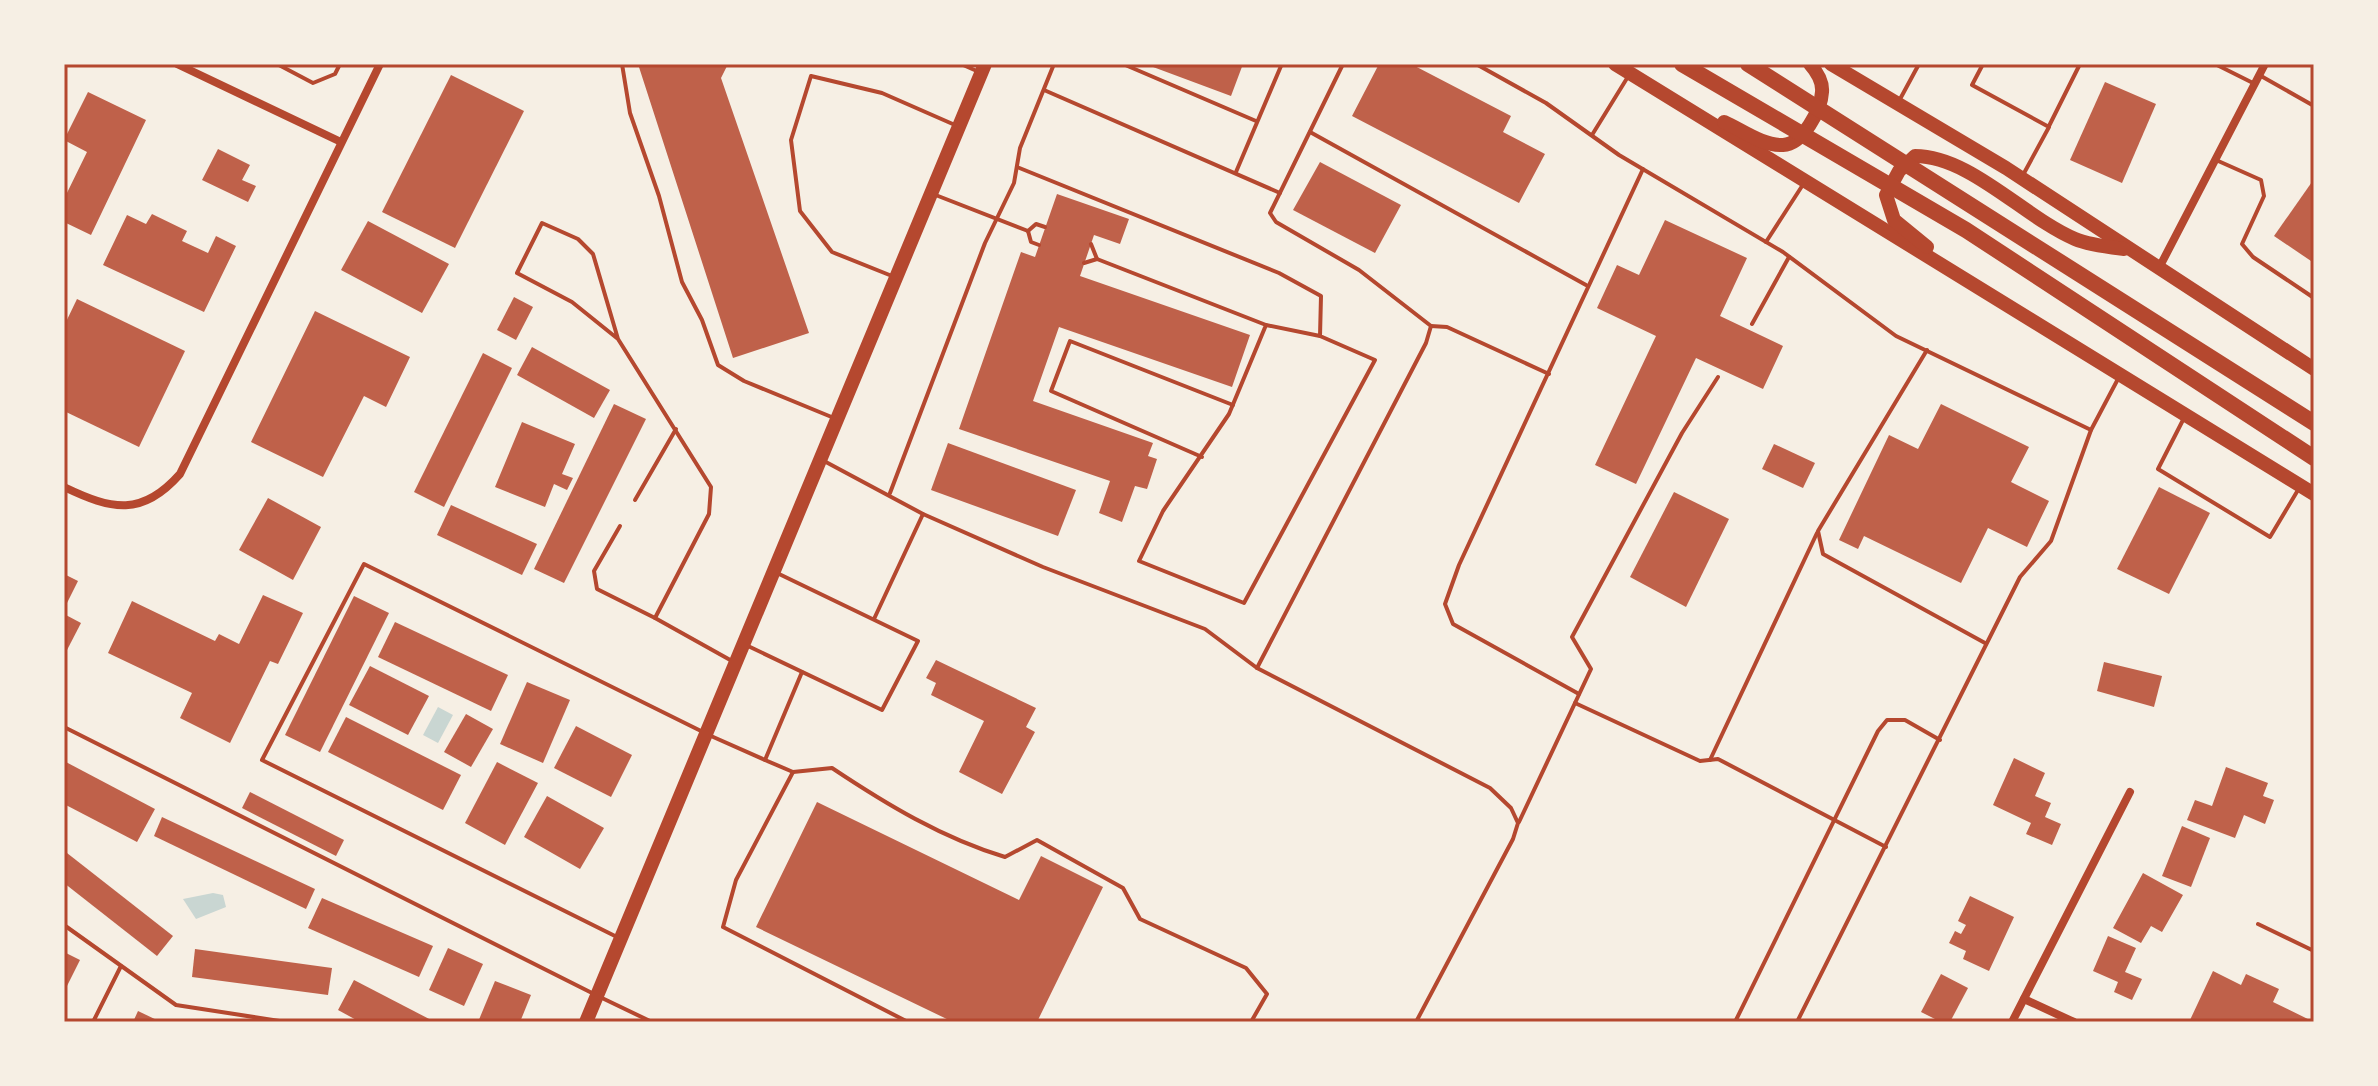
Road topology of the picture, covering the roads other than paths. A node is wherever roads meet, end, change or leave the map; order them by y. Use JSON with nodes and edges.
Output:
{"nodes":[{"id":1,"x":177,"y":64,"type":"edge"},
{"id":2,"x":277,"y":64,"type":"edge"},
{"id":3,"x":340,"y":64,"type":"edge"},
{"id":4,"x":380,"y":64,"type":"edge"},
{"id":5,"x":622,"y":64,"type":"edge"},
{"id":6,"x":961,"y":64,"type":"edge"},
{"id":7,"x":1054,"y":64,"type":"edge"},
{"id":8,"x":1123,"y":64,"type":"edge"},
{"id":9,"x":1343,"y":64,"type":"edge"},
{"id":10,"x":1476,"y":64,"type":"edge"},
{"id":11,"x":1615,"y":64,"type":"edge"},
{"id":12,"x":1682,"y":64,"type":"edge"},
{"id":13,"x":1748,"y":64,"type":"edge"},
{"id":14,"x":1810,"y":64,"type":"edge"},
{"id":15,"x":1831,"y":64,"type":"edge"},
{"id":16,"x":1919,"y":64,"type":"edge"},
{"id":17,"x":1983,"y":64,"type":"edge"},
{"id":18,"x":2080,"y":64,"type":"edge"},
{"id":19,"x":2215,"y":64,"type":"edge"},
{"id":20,"x":2265,"y":64,"type":"edge"},
{"id":21,"x":1281,"y":66,"type":"dead end"},
{"id":22,"x":983,"y":68,"type":"edge"},
{"id":23,"x":1630,"y":73,"type":"junction"},
{"id":24,"x":2260,"y":75,"type":"junction"},
{"id":25,"x":2255,"y":84,"type":"junction"},
{"id":26,"x":1044,"y":90,"type":"junction"},
{"id":27,"x":1659,"y":91,"type":"junction"},
{"id":28,"x":1898,"y":104,"type":"junction"},
{"id":29,"x":2314,"y":106,"type":"edge"},
{"id":30,"x":1256,"y":121,"type":"junction"},
{"id":31,"x":958,"y":127,"type":"junction"},
{"id":32,"x":2049,"y":127,"type":"junction"},
{"id":33,"x":1310,"y":132,"type":"junction"},
{"id":34,"x":1592,"y":135,"type":"junction"},
{"id":35,"x":341,"y":142,"type":"junction"},
{"id":36,"x":2215,"y":160,"type":"junction"},
{"id":37,"x":1017,"y":167,"type":"junction"},
{"id":38,"x":1643,"y":169,"type":"junction"},
{"id":39,"x":1236,"y":172,"type":"junction"},
{"id":40,"x":2021,"y":178,"type":"junction"},
{"id":41,"x":1805,"y":181,"type":"junction"},
{"id":42,"x":930,"y":193,"type":"junction"},
{"id":43,"x":1280,"y":193,"type":"junction"},
{"id":44,"x":998,"y":218,"type":"junction"},
{"id":45,"x":1045,"y":227,"type":"dead end"},
{"id":46,"x":1028,"y":231,"type":"junction"},
{"id":47,"x":1766,"y":242,"type":"junction"},
{"id":48,"x":1091,"y":244,"type":"dead end"},
{"id":49,"x":1039,"y":245,"type":"dead end"},
{"id":50,"x":2132,"y":251,"type":"junction"},
{"id":51,"x":1789,"y":257,"type":"junction"},
{"id":52,"x":1097,"y":259,"type":"junction"},
{"id":53,"x":1084,"y":263,"type":"dead end"},
{"id":54,"x":2159,"y":268,"type":"junction"},
{"id":55,"x":895,"y":277,"type":"junction"},
{"id":56,"x":1586,"y":285,"type":"junction"},
{"id":57,"x":1980,"y":289,"type":"junction"},
{"id":58,"x":2314,"y":298,"type":"edge"},
{"id":59,"x":1752,"y":324,"type":"dead end"},
{"id":60,"x":1266,"y":325,"type":"junction"},
{"id":61,"x":1431,"y":326,"type":"junction"},
{"id":62,"x":1320,"y":336,"type":"junction"},
{"id":63,"x":618,"y":339,"type":"junction"},
{"id":64,"x":1927,"y":350,"type":"junction"},
{"id":65,"x":2314,"y":369,"type":"edge"},
{"id":66,"x":1549,"y":374,"type":"junction"},
{"id":67,"x":2120,"y":375,"type":"junction"},
{"id":68,"x":1718,"y":377,"type":"dead end"},
{"id":69,"x":1233,"y":405,"type":"junction"},
{"id":70,"x":2186,"y":415,"type":"junction"},
{"id":71,"x":836,"y":419,"type":"junction"},
{"id":72,"x":2314,"y":423,"type":"edge"},
{"id":73,"x":676,"y":429,"type":"junction"},
{"id":74,"x":2091,"y":430,"type":"junction"},
{"id":75,"x":1202,"y":457,"type":"junction"},
{"id":76,"x":2314,"y":458,"type":"edge"},
{"id":77,"x":820,"y":459,"type":"junction"},
{"id":78,"x":2300,"y":486,"type":"junction"},
{"id":79,"x":64,"y":487,"type":"edge"},
{"id":80,"x":890,"y":493,"type":"junction"},
{"id":81,"x":2314,"y":494,"type":"edge"},
{"id":82,"x":635,"y":500,"type":"dead end"},
{"id":83,"x":923,"y":514,"type":"junction"},
{"id":84,"x":620,"y":526,"type":"dead end"},
{"id":85,"x":1818,"y":531,"type":"junction"},
{"id":86,"x":773,"y":571,"type":"junction"},
{"id":87,"x":655,"y":618,"type":"junction"},
{"id":88,"x":874,"y":619,"type":"junction"},
{"id":89,"x":742,"y":643,"type":"junction"},
{"id":90,"x":1985,"y":643,"type":"junction"},
{"id":91,"x":735,"y":662,"type":"junction"},
{"id":92,"x":1257,"y":668,"type":"junction"},
{"id":93,"x":802,"y":672,"type":"junction"},
{"id":94,"x":1579,"y":694,"type":"junction"},
{"id":95,"x":1575,"y":703,"type":"junction"},
{"id":96,"x":64,"y":727,"type":"edge"},
{"id":97,"x":705,"y":733,"type":"junction"},
{"id":98,"x":1940,"y":740,"type":"junction"},
{"id":99,"x":765,"y":760,"type":"junction"},
{"id":100,"x":1710,"y":760,"type":"junction"},
{"id":101,"x":793,"y":772,"type":"junction"},
{"id":102,"x":2130,"y":792,"type":"dead end"},
{"id":103,"x":1835,"y":820,"type":"junction"},
{"id":104,"x":1518,"y":823,"type":"junction"},
{"id":105,"x":1886,"y":847,"type":"junction"},
{"id":106,"x":2258,"y":924,"type":"dead end"},
{"id":107,"x":64,"y":925,"type":"edge"},
{"id":108,"x":619,"y":939,"type":"junction"},
{"id":109,"x":2314,"y":951,"type":"edge"},
{"id":110,"x":121,"y":966,"type":"junction"},
{"id":111,"x":595,"y":995,"type":"junction"},
{"id":112,"x":2024,"y":999,"type":"junction"},
{"id":113,"x":93,"y":1022,"type":"edge"},
{"id":114,"x":286,"y":1022,"type":"edge"},
{"id":115,"x":586,"y":1022,"type":"edge"},
{"id":116,"x":652,"y":1022,"type":"edge"},
{"id":117,"x":908,"y":1022,"type":"edge"},
{"id":118,"x":1251,"y":1022,"type":"edge"},
{"id":119,"x":1416,"y":1022,"type":"edge"},
{"id":120,"x":1735,"y":1022,"type":"edge"},
{"id":121,"x":1797,"y":1022,"type":"edge"},
{"id":122,"x":2012,"y":1022,"type":"edge"},
{"id":123,"x":2074,"y":1022,"type":"edge"}],
"edges":[{"from":1,"to":35,"type":"street"},
{"from":2,"to":3,"type":"lane"},
{"from":4,"to":35,"type":"street"},
{"from":5,"to":71,"type":"lane"},
{"from":6,"to":22,"type":"lane"},
{"from":7,"to":26,"type":"lane"},
{"from":8,"to":30,"type":"lane"},
{"from":9,"to":33,"type":"lane"},
{"from":10,"to":34,"type":"lane"},
{"from":11,"to":23,"type":"main road"},
{"from":12,"to":76,"type":"highway"},
{"from":13,"to":72,"type":"highway"},
{"from":14,"to":27,"type":"main road"},
{"from":15,"to":28,"type":"main road"},
{"from":16,"to":28,"type":"lane"},
{"from":17,"to":32,"type":"lane"},
{"from":18,"to":32,"type":"lane"},
{"from":19,"to":25,"type":"lane"},
{"from":20,"to":24,"type":"street"},
{"from":21,"to":30,"type":"lane"},
{"from":22,"to":31,"type":"main road"},
{"from":23,"to":27,"type":"main road"},
{"from":23,"to":34,"type":"lane"},
{"from":24,"to":25,"type":"street"},
{"from":24,"to":29,"type":"lane"},
{"from":25,"to":36,"type":"street"},
{"from":26,"to":37,"type":"lane"},
{"from":26,"to":39,"type":"lane"},
{"from":27,"to":41,"type":"main road"},
{"from":28,"to":40,"type":"main road"},
{"from":30,"to":39,"type":"lane"},
{"from":31,"to":42,"type":"main road"},
{"from":31,"to":55,"type":"lane"},
{"from":32,"to":40,"type":"lane"},
{"from":33,"to":43,"type":"lane"},
{"from":33,"to":56,"type":"lane"},
{"from":34,"to":38,"type":"lane"},
{"from":35,"to":79,"type":"street"},
{"from":36,"to":54,"type":"street"},
{"from":36,"to":58,"type":"lane"},
{"from":37,"to":44,"type":"lane"},
{"from":37,"to":62,"type":"lane"},
{"from":38,"to":47,"type":"lane"},
{"from":38,"to":56,"type":"lane"},
{"from":39,"to":43,"type":"lane"},
{"from":40,"to":50,"type":"main road"},
{"from":41,"to":47,"type":"lane"},
{"from":41,"to":57,"type":"main road"},
{"from":42,"to":44,"type":"lane"},
{"from":42,"to":55,"type":"main road"},
{"from":43,"to":61,"type":"lane"},
{"from":44,"to":46,"type":"lane"},
{"from":44,"to":80,"type":"lane"},
{"from":45,"to":46,"type":"lane"},
{"from":46,"to":49,"type":"lane"},
{"from":47,"to":51,"type":"lane"},
{"from":48,"to":52,"type":"lane"},
{"from":50,"to":54,"type":"main road"},
{"from":50,"to":57,"type":"main road"},
{"from":51,"to":59,"type":"lane"},
{"from":51,"to":64,"type":"lane"},
{"from":52,"to":53,"type":"lane"},
{"from":52,"to":60,"type":"lane"},
{"from":54,"to":65,"type":"main road"},
{"from":55,"to":71,"type":"main road"},
{"from":56,"to":66,"type":"lane"},
{"from":57,"to":67,"type":"main road"},
{"from":60,"to":62,"type":"lane"},
{"from":60,"to":69,"type":"lane"},
{"from":61,"to":66,"type":"lane"},
{"from":61,"to":92,"type":"lane"},
{"from":62,"to":75,"type":"lane"},
{"from":63,"to":63,"type":"lane"},
{"from":63,"to":73,"type":"lane"},
{"from":64,"to":74,"type":"lane"},
{"from":64,"to":85,"type":"lane"},
{"from":66,"to":94,"type":"lane"},
{"from":67,"to":70,"type":"main road"},
{"from":67,"to":74,"type":"lane"},
{"from":68,"to":94,"type":"lane"},
{"from":69,"to":75,"type":"lane"},
{"from":69,"to":75,"type":"lane"},
{"from":70,"to":78,"type":"main road"},
{"from":70,"to":78,"type":"lane"},
{"from":71,"to":77,"type":"main road"},
{"from":73,"to":82,"type":"lane"},
{"from":73,"to":87,"type":"lane"},
{"from":74,"to":90,"type":"lane"},
{"from":77,"to":80,"type":"lane"},
{"from":77,"to":86,"type":"main road"},
{"from":78,"to":81,"type":"main road"},
{"from":80,"to":83,"type":"lane"},
{"from":83,"to":88,"type":"lane"},
{"from":83,"to":92,"type":"lane"},
{"from":84,"to":87,"type":"lane"},
{"from":85,"to":90,"type":"lane"},
{"from":85,"to":100,"type":"lane"},
{"from":86,"to":88,"type":"lane"},
{"from":86,"to":89,"type":"main road"},
{"from":87,"to":91,"type":"lane"},
{"from":88,"to":93,"type":"lane"},
{"from":89,"to":91,"type":"main road"},
{"from":89,"to":93,"type":"lane"},
{"from":90,"to":98,"type":"lane"},
{"from":91,"to":97,"type":"main road"},
{"from":92,"to":104,"type":"lane"},
{"from":93,"to":99,"type":"lane"},
{"from":94,"to":95,"type":"lane"},
{"from":95,"to":100,"type":"lane"},
{"from":95,"to":104,"type":"lane"},
{"from":96,"to":111,"type":"lane"},
{"from":97,"to":99,"type":"lane"},
{"from":97,"to":108,"type":"main road"},
{"from":97,"to":108,"type":"lane"},
{"from":98,"to":103,"type":"lane"},
{"from":98,"to":105,"type":"lane"},
{"from":99,"to":101,"type":"lane"},
{"from":100,"to":103,"type":"lane"},
{"from":101,"to":117,"type":"lane"},
{"from":101,"to":118,"type":"lane"},
{"from":102,"to":112,"type":"street"},
{"from":103,"to":105,"type":"lane"},
{"from":103,"to":120,"type":"lane"},
{"from":104,"to":119,"type":"lane"},
{"from":105,"to":121,"type":"lane"},
{"from":106,"to":109,"type":"lane"},
{"from":107,"to":110,"type":"lane"},
{"from":108,"to":111,"type":"main road"},
{"from":110,"to":113,"type":"lane"},
{"from":110,"to":114,"type":"lane"},
{"from":111,"to":115,"type":"main road"},
{"from":111,"to":116,"type":"lane"},
{"from":112,"to":122,"type":"street"},
{"from":112,"to":123,"type":"street"}]}
